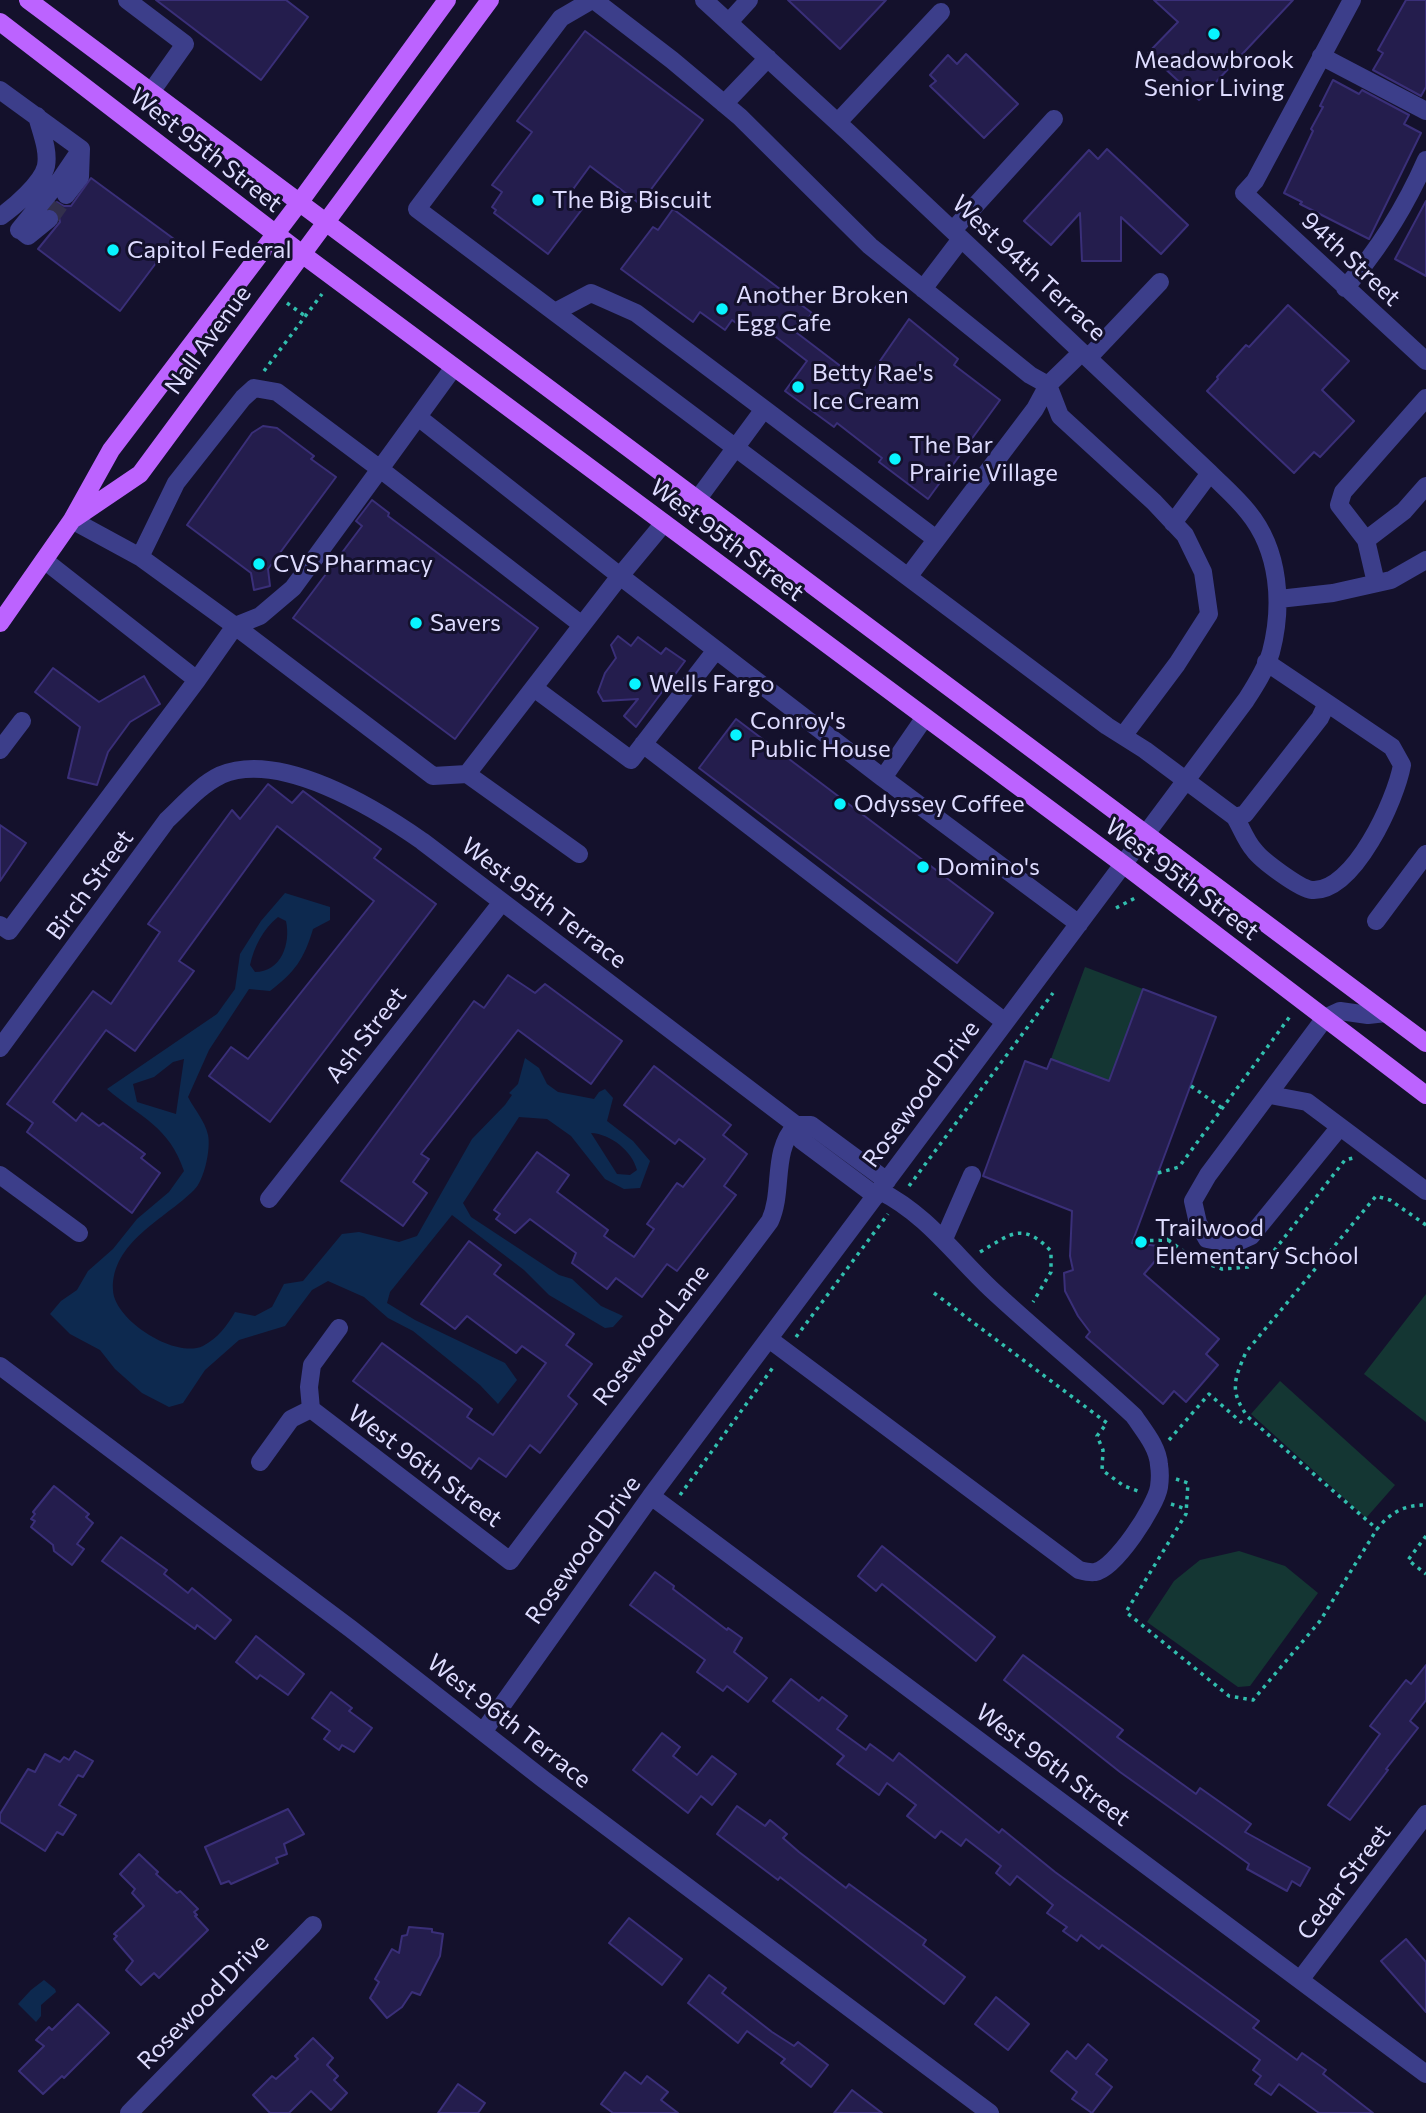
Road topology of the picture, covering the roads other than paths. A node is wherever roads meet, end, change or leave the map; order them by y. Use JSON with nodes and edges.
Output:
{"nodes":[{"id":1,"x":127,"y":0,"type":"edge"},
{"id":2,"x":447,"y":0,"type":"edge"},
{"id":3,"x":490,"y":0,"type":"edge"},
{"id":4,"x":593,"y":0,"type":"edge"},
{"id":5,"x":704,"y":0,"type":"edge"},
{"id":6,"x":749,"y":0,"type":"edge"},
{"id":7,"x":1352,"y":0,"type":"edge"},
{"id":8,"x":39,"y":3,"type":"edge"},
{"id":9,"x":941,"y":12,"type":"dead end"},
{"id":10,"x":0,"y":22,"type":"edge"},
{"id":11,"x":729,"y":22,"type":"junction"},
{"id":12,"x":1321,"y":56,"type":"junction"},
{"id":13,"x":768,"y":58,"type":"junction"},
{"id":14,"x":0,"y":90,"type":"edge"},
{"id":15,"x":151,"y":92,"type":"junction"},
{"id":16,"x":724,"y":104,"type":"junction"},
{"id":17,"x":1426,"y":111,"type":"edge"},
{"id":18,"x":37,"y":116,"type":"junction"},
{"id":19,"x":1054,"y":119,"type":"dead end"},
{"id":20,"x":838,"y":122,"type":"junction"},
{"id":21,"x":80,"y":149,"type":"junction"},
{"id":22,"x":1426,"y":160,"type":"edge"},
{"id":23,"x":66,"y":195,"type":"tunnel mouth"},
{"id":24,"x":299,"y":203,"type":"junction"},
{"id":25,"x":0,"y":216,"type":"edge"},
{"id":26,"x":49,"y":219,"type":"tunnel mouth"},
{"id":27,"x":325,"y":223,"type":"junction"},
{"id":28,"x":19,"y":230,"type":"junction"},
{"id":29,"x":276,"y":234,"type":"junction"},
{"id":30,"x":957,"y":234,"type":"junction"},
{"id":31,"x":302,"y":254,"type":"junction"},
{"id":32,"x":1160,"y":282,"type":"dead end"},
{"id":33,"x":1345,"y":288,"type":"junction"},
{"id":34,"x":923,"y":289,"type":"junction"},
{"id":35,"x":555,"y":312,"type":"junction"},
{"id":36,"x":1085,"y":355,"type":"junction"},
{"id":37,"x":1426,"y":361,"type":"edge"},
{"id":38,"x":454,"y":367,"type":"junction"},
{"id":39,"x":1048,"y":385,"type":"junction"},
{"id":40,"x":764,"y":409,"type":"junction"},
{"id":41,"x":1423,"y":409,"type":"edge"},
{"id":42,"x":418,"y":417,"type":"junction"},
{"id":43,"x":736,"y":447,"type":"junction"},
{"id":44,"x":380,"y":469,"type":"junction"},
{"id":45,"x":1210,"y":473,"type":"junction"},
{"id":46,"x":1426,"y":486,"type":"edge"},
{"id":47,"x":697,"y":500,"type":"junction"},
{"id":48,"x":72,"y":520,"type":"junction"},
{"id":49,"x":664,"y":523,"type":"junction"},
{"id":50,"x":1174,"y":523,"type":"junction"},
{"id":51,"x":936,"y":539,"type":"junction"},
{"id":52,"x":1366,"y":540,"type":"junction"},
{"id":53,"x":140,"y":557,"type":"junction"},
{"id":54,"x":44,"y":560,"type":"junction"},
{"id":55,"x":1426,"y":560,"type":"edge"},
{"id":56,"x":620,"y":576,"type":"junction"},
{"id":57,"x":908,"y":577,"type":"junction"},
{"id":58,"x":1376,"y":583,"type":"junction"},
{"id":59,"x":1279,"y":599,"type":"junction"},
{"id":60,"x":0,"y":622,"type":"edge"},
{"id":61,"x":582,"y":625,"type":"junction"},
{"id":62,"x":235,"y":626,"type":"junction"},
{"id":63,"x":716,"y":650,"type":"junction"},
{"id":64,"x":1266,"y":662,"type":"junction"},
{"id":65,"x":197,"y":680,"type":"junction"},
{"id":66,"x":534,"y":688,"type":"junction"},
{"id":67,"x":1323,"y":711,"type":"junction"},
{"id":68,"x":925,"y":717,"type":"junction"},
{"id":69,"x":22,"y":721,"type":"dead end"},
{"id":70,"x":1123,"y":736,"type":"junction"},
{"id":71,"x":643,"y":744,"type":"junction"},
{"id":72,"x":0,"y":750,"type":"edge"},
{"id":73,"x":238,"y":771,"type":"joint"},
{"id":74,"x":467,"y":774,"type":"junction"},
{"id":75,"x":883,"y":778,"type":"junction"},
{"id":76,"x":1187,"y":779,"type":"junction"},
{"id":77,"x":1240,"y":816,"type":"junction"},
{"id":78,"x":1146,"y":835,"type":"junction"},
{"id":79,"x":579,"y":854,"type":"dead end"},
{"id":80,"x":1426,"y":854,"type":"edge"},
{"id":81,"x":1123,"y":864,"type":"junction"},
{"id":82,"x":502,"y":902,"type":"junction"},
{"id":83,"x":1377,"y":921,"type":"dead end"},
{"id":84,"x":1079,"y":924,"type":"junction"},
{"id":85,"x":3,"y":933,"type":"edge"},
{"id":86,"x":1386,"y":1013,"type":"junction"},
{"id":87,"x":1325,"y":1018,"type":"junction"},
{"id":88,"x":1006,"y":1022,"type":"junction"},
{"id":89,"x":1426,"y":1043,"type":"edge"},
{"id":90,"x":0,"y":1048,"type":"edge"},
{"id":91,"x":1270,"y":1095,"type":"junction"},
{"id":92,"x":1426,"y":1095,"type":"edge"},
{"id":93,"x":796,"y":1125,"type":"junction"},
{"id":94,"x":1339,"y":1128,"type":"junction"},
{"id":95,"x":0,"y":1175,"type":"edge"},
{"id":96,"x":972,"y":1175,"type":"dead end"},
{"id":97,"x":881,"y":1189,"type":"junction"},
{"id":98,"x":1426,"y":1191,"type":"edge"},
{"id":99,"x":269,"y":1199,"type":"dead end"},
{"id":100,"x":79,"y":1233,"type":"dead end"},
{"id":101,"x":944,"y":1239,"type":"junction"},
{"id":102,"x":339,"y":1328,"type":"dead end"},
{"id":103,"x":769,"y":1339,"type":"junction"},
{"id":104,"x":0,"y":1366,"type":"edge"},
{"id":105,"x":311,"y":1409,"type":"junction"},
{"id":106,"x":260,"y":1462,"type":"dead end"},
{"id":107,"x":651,"y":1496,"type":"junction"},
{"id":108,"x":510,"y":1561,"type":"joint"},
{"id":109,"x":484,"y":1732,"type":"junction"},
{"id":110,"x":1426,"y":1814,"type":"edge"},
{"id":111,"x":313,"y":1925,"type":"dead end"},
{"id":112,"x":1300,"y":1980,"type":"junction"},
{"id":113,"x":1426,"y":2074,"type":"edge"},
{"id":114,"x":129,"y":2113,"type":"edge"},
{"id":115,"x":990,"y":2113,"type":"edge"}],
"edges":[{"from":1,"to":15,"type":"street"},
{"from":2,"to":24,"type":"main road","name":"Nall Avenue"},
{"from":3,"to":27,"type":"main road","name":"Nall Avenue"},
{"from":4,"to":16,"type":"street"},
{"from":4,"to":35,"type":"street"},
{"from":5,"to":11,"type":"street","name":"West 94th Terrace"},
{"from":6,"to":11,"type":"street"},
{"from":7,"to":12,"type":"street"},
{"from":8,"to":15,"type":"main road","name":"West 95th Street"},
{"from":9,"to":20,"type":"street"},
{"from":10,"to":29,"type":"main road","name":"West 95th Street"},
{"from":11,"to":13,"type":"street","name":"West 94th Terrace"},
{"from":12,"to":17,"type":"street"},
{"from":12,"to":33,"type":"street","name":"94th Street"},
{"from":13,"to":16,"type":"street"},
{"from":13,"to":20,"type":"street","name":"West 94th Terrace"},
{"from":14,"to":18,"type":"street"},
{"from":15,"to":24,"type":"main road","name":"West 95th Street"},
{"from":16,"to":34,"type":"street"},
{"from":18,"to":21,"type":"street"},
{"from":18,"to":25,"type":"street"},
{"from":19,"to":30,"type":"street"},
{"from":20,"to":30,"type":"street","name":"West 94th Terrace"},
{"from":21,"to":23,"type":"street"},
{"from":21,"to":28,"type":"street"},
{"from":22,"to":33,"type":"street"},
{"from":24,"to":27,"type":"main road","name":"West 95th Street"},
{"from":24,"to":29,"type":"main road","name":"Nall Avenue"},
{"from":25,"to":28,"type":"street"},
{"from":26,"to":28,"type":"street"},
{"from":27,"to":31,"type":"main road","name":"Nall Avenue"},
{"from":27,"to":47,"type":"main road","name":"West 95th Street"},
{"from":29,"to":31,"type":"main road","name":"West 95th Street"},
{"from":29,"to":48,"type":"main road","name":"Nall Avenue"},
{"from":30,"to":34,"type":"street"},
{"from":30,"to":36,"type":"street","name":"West 94th Terrace"},
{"from":31,"to":38,"type":"main road","name":"West 95th Street"},
{"from":31,"to":48,"type":"main road","name":"Nall Avenue"},
{"from":32,"to":36,"type":"street"},
{"from":33,"to":37,"type":"street","name":"94th Street"},
{"from":34,"to":39,"type":"street"},
{"from":35,"to":40,"type":"street"},
{"from":35,"to":43,"type":"street"},
{"from":36,"to":39,"type":"street"},
{"from":36,"to":45,"type":"street","name":"West 94th Terrace"},
{"from":38,"to":42,"type":"street"},
{"from":38,"to":49,"type":"main road","name":"West 95th Street"},
{"from":39,"to":50,"type":"street"},
{"from":39,"to":51,"type":"street"},
{"from":40,"to":43,"type":"street"},
{"from":40,"to":51,"type":"street"},
{"from":41,"to":52,"type":"street"},
{"from":42,"to":44,"type":"street"},
{"from":42,"to":56,"type":"street"},
{"from":43,"to":47,"type":"street"},
{"from":43,"to":57,"type":"street"},
{"from":44,"to":53,"type":"street"},
{"from":44,"to":61,"type":"street"},
{"from":44,"to":62,"type":"street"},
{"from":45,"to":50,"type":"street"},
{"from":45,"to":59,"type":"street","name":"West 94th Terrace"},
{"from":46,"to":52,"type":"street"},
{"from":47,"to":78,"type":"main road","name":"West 95th Street"},
{"from":48,"to":53,"type":"street"},
{"from":48,"to":54,"type":"main road","name":"Nall Avenue"},
{"from":49,"to":56,"type":"street"},
{"from":49,"to":68,"type":"main road","name":"West 95th Street"},
{"from":50,"to":70,"type":"street"},
{"from":51,"to":57,"type":"street"},
{"from":52,"to":58,"type":"street"},
{"from":53,"to":62,"type":"street"},
{"from":54,"to":60,"type":"main road","name":"Nall Avenue"},
{"from":54,"to":65,"type":"street"},
{"from":55,"to":58,"type":"street"},
{"from":56,"to":61,"type":"street"},
{"from":56,"to":63,"type":"street"},
{"from":57,"to":70,"type":"street"},
{"from":58,"to":59,"type":"street"},
{"from":59,"to":64,"type":"street","name":"Rosewood Drive"},
{"from":61,"to":66,"type":"street"},
{"from":62,"to":65,"type":"street"},
{"from":62,"to":74,"type":"street"},
{"from":63,"to":71,"type":"street"},
{"from":63,"to":75,"type":"street"},
{"from":64,"to":67,"type":"street"},
{"from":64,"to":76,"type":"street","name":"Rosewood Drive"},
{"from":65,"to":85,"type":"street"},
{"from":66,"to":71,"type":"street"},
{"from":66,"to":74,"type":"street"},
{"from":67,"to":77,"type":"street"},
{"from":67,"to":77,"type":"street"},
{"from":68,"to":75,"type":"street"},
{"from":68,"to":81,"type":"main road","name":"West 95th Street"},
{"from":69,"to":72,"type":"street"},
{"from":70,"to":76,"type":"street"},
{"from":71,"to":88,"type":"street"},
{"from":73,"to":82,"type":"street","name":"West 95th Terrace"},
{"from":73,"to":90,"type":"street","name":"Birch Street"},
{"from":74,"to":79,"type":"street"},
{"from":75,"to":84,"type":"street"},
{"from":76,"to":77,"type":"street"},
{"from":76,"to":78,"type":"street","name":"Rosewood Drive"},
{"from":78,"to":81,"type":"street","name":"Rosewood Drive"},
{"from":78,"to":86,"type":"main road","name":"West 95th Street"},
{"from":80,"to":83,"type":"street"},
{"from":81,"to":84,"type":"street","name":"Rosewood Drive"},
{"from":81,"to":87,"type":"main road","name":"West 95th Street"},
{"from":82,"to":93,"type":"street","name":"West 95th Terrace"},
{"from":82,"to":99,"type":"street","name":"Ash Street"},
{"from":84,"to":88,"type":"street","name":"Rosewood Drive"},
{"from":86,"to":87,"type":"street"},
{"from":86,"to":89,"type":"main road","name":"West 95th Street"},
{"from":87,"to":91,"type":"street"},
{"from":87,"to":92,"type":"main road","name":"West 95th Street"},
{"from":88,"to":97,"type":"street","name":"Rosewood Drive"},
{"from":91,"to":94,"type":"street"},
{"from":91,"to":94,"type":"street"},
{"from":93,"to":97,"type":"street","name":"West 95th Terrace"},
{"from":93,"to":108,"type":"street","name":"Rosewood Lane"},
{"from":94,"to":98,"type":"street"},
{"from":95,"to":100,"type":"street"},
{"from":96,"to":101,"type":"street"},
{"from":97,"to":101,"type":"street","name":"West 95th Terrace"},
{"from":97,"to":103,"type":"street","name":"Rosewood Drive"},
{"from":101,"to":103,"type":"street","name":"West 95th Terrace"},
{"from":102,"to":105,"type":"street"},
{"from":103,"to":107,"type":"street","name":"Rosewood Drive"},
{"from":104,"to":109,"type":"street","name":"West 96th Terrace"},
{"from":105,"to":106,"type":"street"},
{"from":105,"to":108,"type":"street","name":"West 96th Street"},
{"from":107,"to":109,"type":"street","name":"Rosewood Drive"},
{"from":107,"to":112,"type":"street","name":"West 96th Street"},
{"from":109,"to":115,"type":"street","name":"West 96th Terrace"},
{"from":110,"to":112,"type":"street","name":"Cedar Street"},
{"from":111,"to":114,"type":"street","name":"Rosewood Drive"},
{"from":112,"to":113,"type":"street","name":"West 96th Street"}]}
